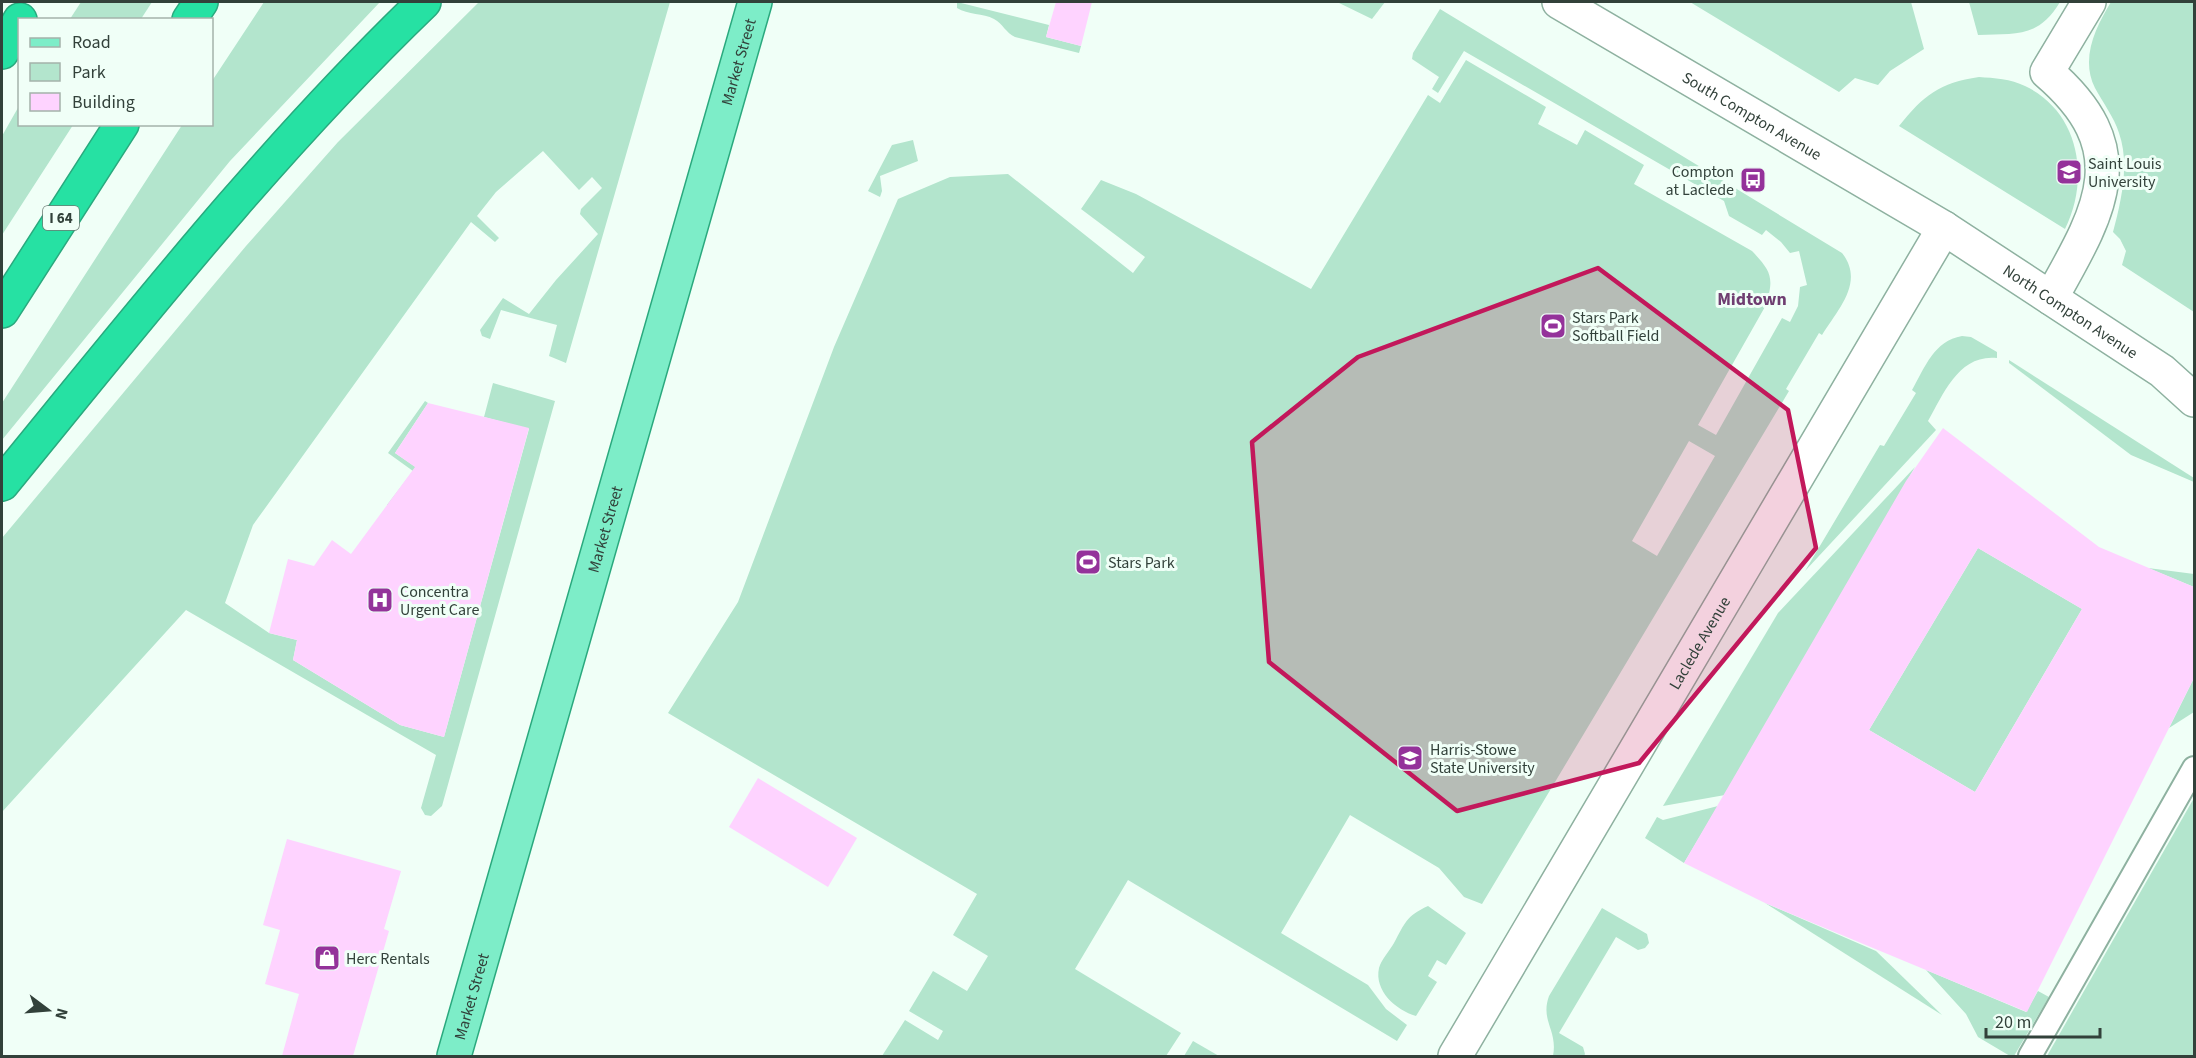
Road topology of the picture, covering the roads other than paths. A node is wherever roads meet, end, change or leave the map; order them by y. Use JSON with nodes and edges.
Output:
{"nodes":[{"id":1,"x":30,"y":2,"type":"edge"},
{"id":2,"x":201,"y":2,"type":"edge"},
{"id":3,"x":424,"y":2,"type":"edge"},
{"id":4,"x":755,"y":2,"type":"edge"},
{"id":5,"x":1559,"y":2,"type":"edge"},
{"id":6,"x":2089,"y":2,"type":"edge"},
{"id":7,"x":21,"y":18,"type":"edge"},
{"id":8,"x":190,"y":18,"type":"edge"},
{"id":9,"x":18,"y":24,"type":"edge"},
{"id":10,"x":2,"y":52,"type":"edge"},
{"id":11,"x":121,"y":126,"type":"edge"},
{"id":12,"x":1944,"y":228,"type":"junction"},
{"id":13,"x":2051,"y":298,"type":"junction"},
{"id":14,"x":2,"y":311,"type":"edge"},
{"id":15,"x":2194,"y":399,"type":"edge"},
{"id":16,"x":2,"y":484,"type":"edge"},
{"id":17,"x":2194,"y":768,"type":"edge"},
{"id":18,"x":454,"y":1056,"type":"edge"},
{"id":19,"x":1455,"y":1056,"type":"edge"},
{"id":20,"x":2030,"y":1056,"type":"edge"}],
"edges":[{"from":1,"to":7,"type":"highway"},
{"from":2,"to":8,"type":"highway"},
{"from":3,"to":16,"type":"highway"},
{"from":4,"to":18,"type":"main road","name":"Market Street"},
{"from":5,"to":12,"type":"street","name":"South Compton Avenue"},
{"from":6,"to":13,"type":"street"},
{"from":9,"to":10,"type":"highway"},
{"from":11,"to":14,"type":"highway","number":"I 64"},
{"from":12,"to":13,"type":"street","name":"North Compton Avenue"},
{"from":12,"to":19,"type":"street","name":"Laclede Avenue"},
{"from":13,"to":15,"type":"street","name":"North Compton Avenue"},
{"from":17,"to":20,"type":"lane"}]}
